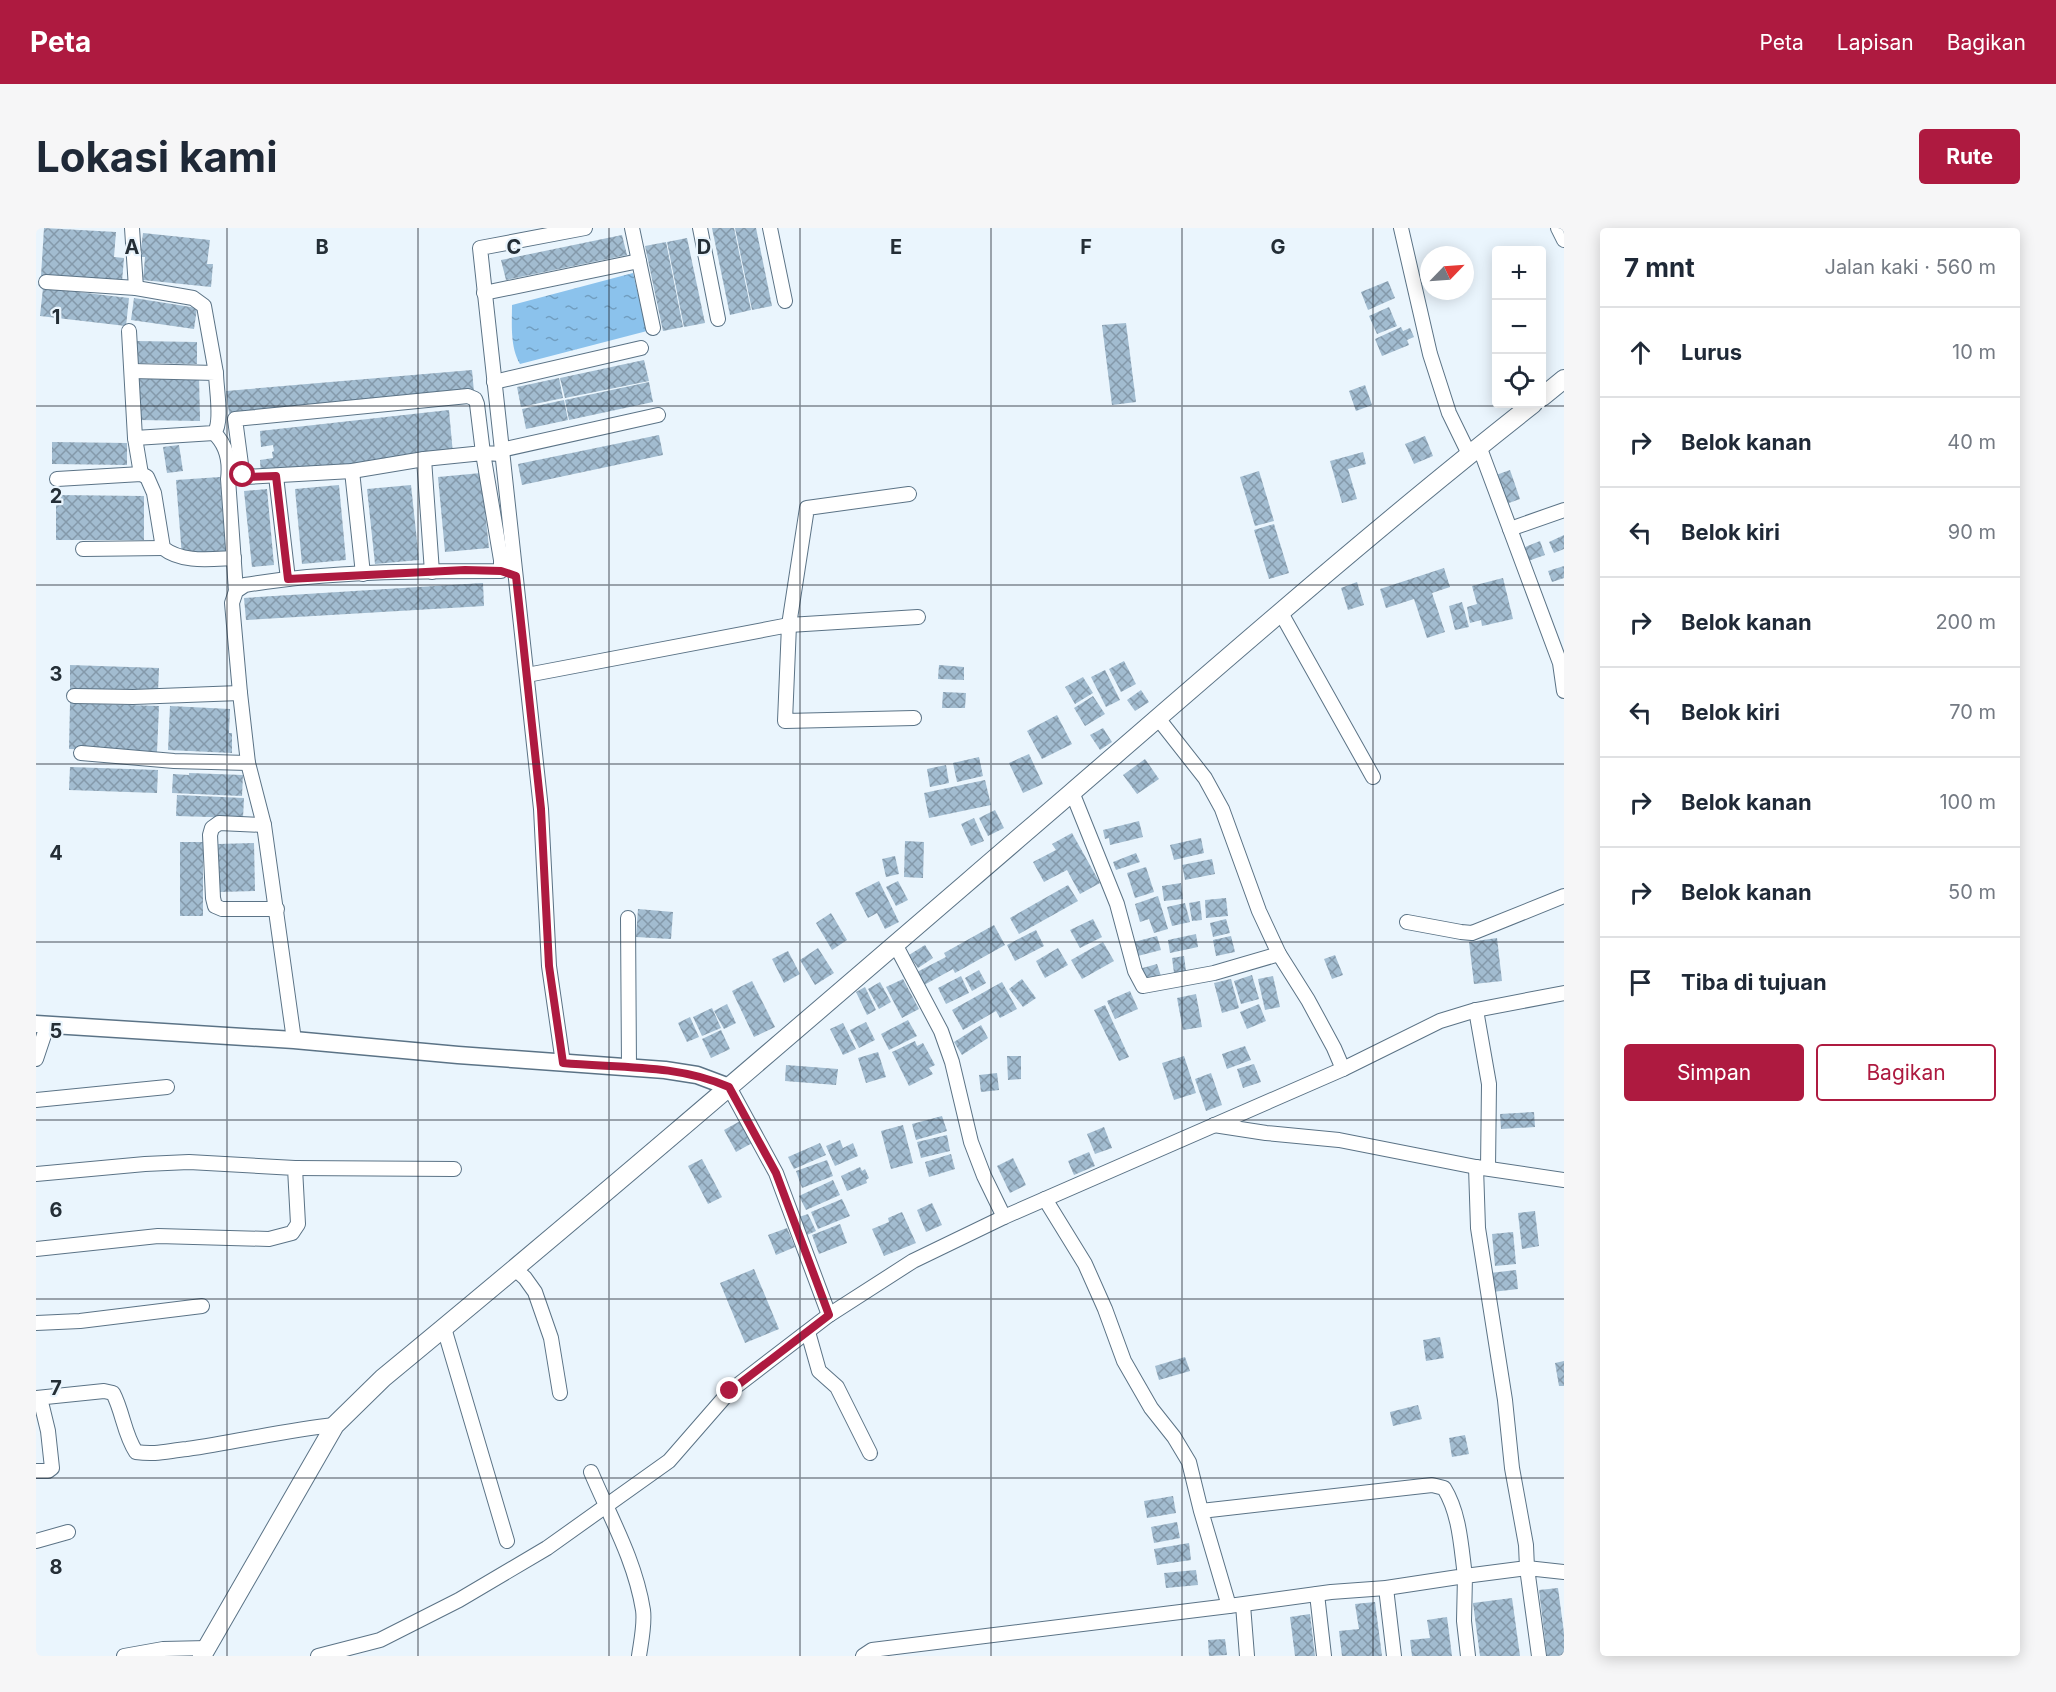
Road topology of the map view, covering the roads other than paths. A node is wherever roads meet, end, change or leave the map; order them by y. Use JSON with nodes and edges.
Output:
{"nodes":[{"id":1,"x":132,"y":228,"type":"edge"},
{"id":2,"x":585,"y":228,"type":"edge"},
{"id":3,"x":632,"y":228,"type":"edge"},
{"id":4,"x":700,"y":228,"type":"edge"},
{"id":5,"x":770,"y":228,"type":"edge"},
{"id":6,"x":1401,"y":228,"type":"edge"},
{"id":7,"x":1558,"y":228,"type":"edge"},
{"id":8,"x":1564,"y":240,"type":"edge"},
{"id":9,"x":639,"y":261,"type":"junction"},
{"id":10,"x":46,"y":282,"type":"dead end"},
{"id":11,"x":136,"y":288,"type":"junction"},
{"id":12,"x":484,"y":293,"type":"junction"},
{"id":13,"x":785,"y":301,"type":"dead end"},
{"id":14,"x":718,"y":319,"type":"dead end"},
{"id":15,"x":653,"y":328,"type":"dead end"},
{"id":16,"x":129,"y":331,"type":"dead end"},
{"id":17,"x":640,"y":348,"type":"dead end"},
{"id":18,"x":132,"y":371,"type":"junction"},
{"id":19,"x":216,"y":373,"type":"junction"},
{"id":20,"x":1564,"y":379,"type":"edge"},
{"id":21,"x":494,"y":382,"type":"junction"},
{"id":22,"x":1546,"y":394,"type":"edge"},
{"id":23,"x":496,"y":400,"type":"junction"},
{"id":24,"x":477,"y":404,"type":"junction"},
{"id":25,"x":1528,"y":408,"type":"edge"},
{"id":26,"x":658,"y":415,"type":"dead end"},
{"id":27,"x":218,"y":418,"type":"junction"},
{"id":28,"x":235,"y":419,"type":"junction"},
{"id":29,"x":214,"y":433,"type":"junction"},
{"id":30,"x":135,"y":438,"type":"junction"},
{"id":31,"x":1474,"y":450,"type":"junction"},
{"id":32,"x":502,"y":452,"type":"junction"},
{"id":33,"x":483,"y":453,"type":"junction"},
{"id":34,"x":424,"y":459,"type":"junction"},
{"id":35,"x":352,"y":471,"type":"junction"},
{"id":36,"x":141,"y":474,"type":"junction"},
{"id":37,"x":276,"y":476,"type":"junction"},
{"id":38,"x":57,"y":479,"type":"dead end"},
{"id":39,"x":909,"y":494,"type":"dead end"},
{"id":40,"x":1564,"y":510,"type":"edge"},
{"id":41,"x":1510,"y":529,"type":"junction"},
{"id":42,"x":163,"y":548,"type":"junction"},
{"id":43,"x":84,"y":549,"type":"dead end"},
{"id":44,"x":234,"y":558,"type":"junction"},
{"id":45,"x":501,"y":571,"type":"junction"},
{"id":46,"x":432,"y":572,"type":"junction"},
{"id":47,"x":363,"y":574,"type":"junction"},
{"id":48,"x":516,"y":576,"type":"junction"},
{"id":49,"x":288,"y":579,"type":"junction"},
{"id":50,"x":236,"y":591,"type":"junction"},
{"id":51,"x":1281,"y":613,"type":"junction"},
{"id":52,"x":918,"y":617,"type":"dead end"},
{"id":53,"x":789,"y":625,"type":"junction"},
{"id":54,"x":527,"y":675,"type":"junction"},
{"id":55,"x":1564,"y":691,"type":"edge"},
{"id":56,"x":240,"y":693,"type":"junction"},
{"id":57,"x":74,"y":696,"type":"dead end"},
{"id":58,"x":1158,"y":717,"type":"junction"},
{"id":59,"x":914,"y":718,"type":"dead end"},
{"id":60,"x":81,"y":753,"type":"dead end"},
{"id":61,"x":248,"y":763,"type":"junction"},
{"id":62,"x":1373,"y":777,"type":"dead end"},
{"id":63,"x":1072,"y":792,"type":"junction"},
{"id":64,"x":264,"y":825,"type":"junction"},
{"id":65,"x":1564,"y":896,"type":"edge"},
{"id":66,"x":277,"y":909,"type":"junction"},
{"id":67,"x":628,"y":918,"type":"dead end"},
{"id":68,"x":1407,"y":922,"type":"dead end"},
{"id":69,"x":895,"y":944,"type":"junction"},
{"id":70,"x":1279,"y":954,"type":"junction"},
{"id":71,"x":1564,"y":993,"type":"edge"},
{"id":72,"x":1476,"y":1011,"type":"junction"},
{"id":73,"x":42,"y":1025,"type":"edge"},
{"id":74,"x":294,"y":1040,"type":"junction"},
{"id":75,"x":36,"y":1059,"type":"edge"},
{"id":76,"x":563,"y":1063,"type":"junction"},
{"id":77,"x":629,"y":1068,"type":"junction"},
{"id":78,"x":1343,"y":1069,"type":"junction"},
{"id":79,"x":167,"y":1087,"type":"dead end"},
{"id":80,"x":729,"y":1087,"type":"junction"},
{"id":81,"x":36,"y":1100,"type":"edge"},
{"id":82,"x":1213,"y":1125,"type":"junction"},
{"id":83,"x":1482,"y":1167,"type":"junction"},
{"id":84,"x":296,"y":1168,"type":"junction"},
{"id":85,"x":454,"y":1169,"type":"dead end"},
{"id":86,"x":36,"y":1174,"type":"edge"},
{"id":87,"x":1564,"y":1180,"type":"edge"},
{"id":88,"x":1045,"y":1199,"type":"junction"},
{"id":89,"x":1004,"y":1217,"type":"junction"},
{"id":90,"x":36,"y":1249,"type":"edge"},
{"id":91,"x":514,"y":1268,"type":"junction"},
{"id":92,"x":202,"y":1306,"type":"dead end"},
{"id":93,"x":829,"y":1315,"type":"junction"},
{"id":94,"x":36,"y":1323,"type":"edge"},
{"id":95,"x":444,"y":1328,"type":"junction"},
{"id":96,"x":808,"y":1332,"type":"junction"},
{"id":97,"x":560,"y":1393,"type":"dead end"},
{"id":98,"x":38,"y":1398,"type":"edge"},
{"id":99,"x":335,"y":1425,"type":"junction"},
{"id":100,"x":870,"y":1453,"type":"dead end"},
{"id":101,"x":36,"y":1471,"type":"edge"},
{"id":102,"x":591,"y":1472,"type":"dead end"},
{"id":103,"x":606,"y":1507,"type":"junction"},
{"id":104,"x":1201,"y":1511,"type":"junction"},
{"id":105,"x":68,"y":1532,"type":"dead end"},
{"id":106,"x":36,"y":1541,"type":"edge"},
{"id":107,"x":507,"y":1541,"type":"dead end"},
{"id":108,"x":1527,"y":1568,"type":"junction"},
{"id":109,"x":1564,"y":1572,"type":"edge"},
{"id":110,"x":1465,"y":1576,"type":"junction"},
{"id":111,"x":1386,"y":1588,"type":"junction"},
{"id":112,"x":1317,"y":1594,"type":"junction"},
{"id":113,"x":1236,"y":1605,"type":"junction"},
{"id":114,"x":204,"y":1652,"type":"edge"},
{"id":115,"x":124,"y":1656,"type":"edge"},
{"id":116,"x":318,"y":1656,"type":"edge"},
{"id":117,"x":639,"y":1656,"type":"edge"},
{"id":118,"x":863,"y":1656,"type":"edge"},
{"id":119,"x":1247,"y":1656,"type":"edge"},
{"id":120,"x":1324,"y":1656,"type":"edge"},
{"id":121,"x":1394,"y":1656,"type":"edge"},
{"id":122,"x":1468,"y":1656,"type":"edge"},
{"id":123,"x":1539,"y":1656,"type":"edge"}],
"edges":[{"from":1,"to":11,"type":"street"},
{"from":2,"to":12,"type":"street"},
{"from":3,"to":9,"type":"street"},
{"from":4,"to":14,"type":"street"},
{"from":5,"to":13,"type":"street"},
{"from":6,"to":31,"type":"street"},
{"from":7,"to":8,"type":"street"},
{"from":9,"to":12,"type":"street"},
{"from":9,"to":15,"type":"street"},
{"from":10,"to":11,"type":"street"},
{"from":11,"to":19,"type":"street"},
{"from":12,"to":21,"type":"street"},
{"from":16,"to":18,"type":"street"},
{"from":17,"to":21,"type":"street"},
{"from":18,"to":19,"type":"street"},
{"from":18,"to":30,"type":"street"},
{"from":19,"to":27,"type":"street"},
{"from":20,"to":22,"type":"main road"},
{"from":21,"to":23,"type":"street"},
{"from":23,"to":24,"type":"street"},
{"from":23,"to":32,"type":"street"},
{"from":24,"to":28,"type":"street"},
{"from":24,"to":33,"type":"street"},
{"from":25,"to":31,"type":"main road"},
{"from":26,"to":32,"type":"street"},
{"from":27,"to":28,"type":"street"},
{"from":27,"to":29,"type":"street"},
{"from":28,"to":37,"type":"street"},
{"from":29,"to":30,"type":"street"},
{"from":29,"to":44,"type":"street"},
{"from":30,"to":36,"type":"street"},
{"from":31,"to":41,"type":"street"},
{"from":31,"to":51,"type":"main road"},
{"from":32,"to":33,"type":"street"},
{"from":32,"to":48,"type":"street"},
{"from":33,"to":34,"type":"street"},
{"from":33,"to":45,"type":"street"},
{"from":34,"to":35,"type":"street"},
{"from":34,"to":46,"type":"street"},
{"from":35,"to":37,"type":"street"},
{"from":35,"to":47,"type":"street"},
{"from":36,"to":38,"type":"street"},
{"from":36,"to":42,"type":"street"},
{"from":37,"to":49,"type":"street"},
{"from":39,"to":53,"type":"street"},
{"from":40,"to":41,"type":"street"},
{"from":41,"to":55,"type":"street"},
{"from":42,"to":43,"type":"street"},
{"from":42,"to":44,"type":"street"},
{"from":44,"to":50,"type":"street"},
{"from":45,"to":46,"type":"street"},
{"from":45,"to":48,"type":"street"},
{"from":46,"to":47,"type":"street"},
{"from":47,"to":49,"type":"street"},
{"from":48,"to":54,"type":"street"},
{"from":49,"to":50,"type":"street"},
{"from":50,"to":56,"type":"street"},
{"from":51,"to":58,"type":"main road"},
{"from":51,"to":62,"type":"street"},
{"from":52,"to":53,"type":"street"},
{"from":53,"to":54,"type":"street"},
{"from":53,"to":59,"type":"street"},
{"from":54,"to":76,"type":"street"},
{"from":56,"to":57,"type":"street"},
{"from":56,"to":61,"type":"street"},
{"from":58,"to":63,"type":"main road"},
{"from":58,"to":70,"type":"street"},
{"from":60,"to":61,"type":"street"},
{"from":61,"to":64,"type":"street"},
{"from":63,"to":69,"type":"main road"},
{"from":63,"to":70,"type":"street"},
{"from":64,"to":66,"type":"street"},
{"from":64,"to":66,"type":"street"},
{"from":65,"to":68,"type":"street"},
{"from":66,"to":74,"type":"street"},
{"from":67,"to":77,"type":"street"},
{"from":69,"to":80,"type":"main road"},
{"from":69,"to":89,"type":"street"},
{"from":70,"to":78,"type":"street"},
{"from":71,"to":72,"type":"street"},
{"from":72,"to":78,"type":"street"},
{"from":72,"to":83,"type":"street"},
{"from":73,"to":74,"type":"street"},
{"from":73,"to":75,"type":"street"},
{"from":74,"to":76,"type":"street"},
{"from":76,"to":77,"type":"street"},
{"from":77,"to":80,"type":"street"},
{"from":78,"to":82,"type":"street"},
{"from":79,"to":81,"type":"street"},
{"from":80,"to":91,"type":"main road"},
{"from":80,"to":93,"type":"street"},
{"from":82,"to":83,"type":"street"},
{"from":82,"to":88,"type":"street"},
{"from":83,"to":87,"type":"street"},
{"from":83,"to":108,"type":"street"},
{"from":84,"to":85,"type":"street"},
{"from":84,"to":86,"type":"street"},
{"from":84,"to":90,"type":"street"},
{"from":88,"to":89,"type":"street"},
{"from":88,"to":104,"type":"street"},
{"from":89,"to":93,"type":"street"},
{"from":91,"to":95,"type":"main road"},
{"from":91,"to":97,"type":"street"},
{"from":92,"to":94,"type":"street"},
{"from":93,"to":96,"type":"street"},
{"from":95,"to":99,"type":"main road"},
{"from":95,"to":107,"type":"street"},
{"from":96,"to":100,"type":"street"},
{"from":96,"to":103,"type":"street"},
{"from":98,"to":99,"type":"street"},
{"from":98,"to":101,"type":"street"},
{"from":99,"to":114,"type":"main road"},
{"from":102,"to":103,"type":"street"},
{"from":103,"to":116,"type":"street"},
{"from":103,"to":117,"type":"street"},
{"from":104,"to":110,"type":"street"},
{"from":104,"to":113,"type":"street"},
{"from":105,"to":106,"type":"street"},
{"from":108,"to":109,"type":"street"},
{"from":108,"to":110,"type":"street"},
{"from":108,"to":123,"type":"street"},
{"from":110,"to":111,"type":"street"},
{"from":110,"to":122,"type":"street"},
{"from":111,"to":112,"type":"street"},
{"from":111,"to":121,"type":"street"},
{"from":112,"to":113,"type":"street"},
{"from":112,"to":120,"type":"street"},
{"from":113,"to":118,"type":"street"},
{"from":113,"to":119,"type":"street"},
{"from":114,"to":115,"type":"street"}]}
